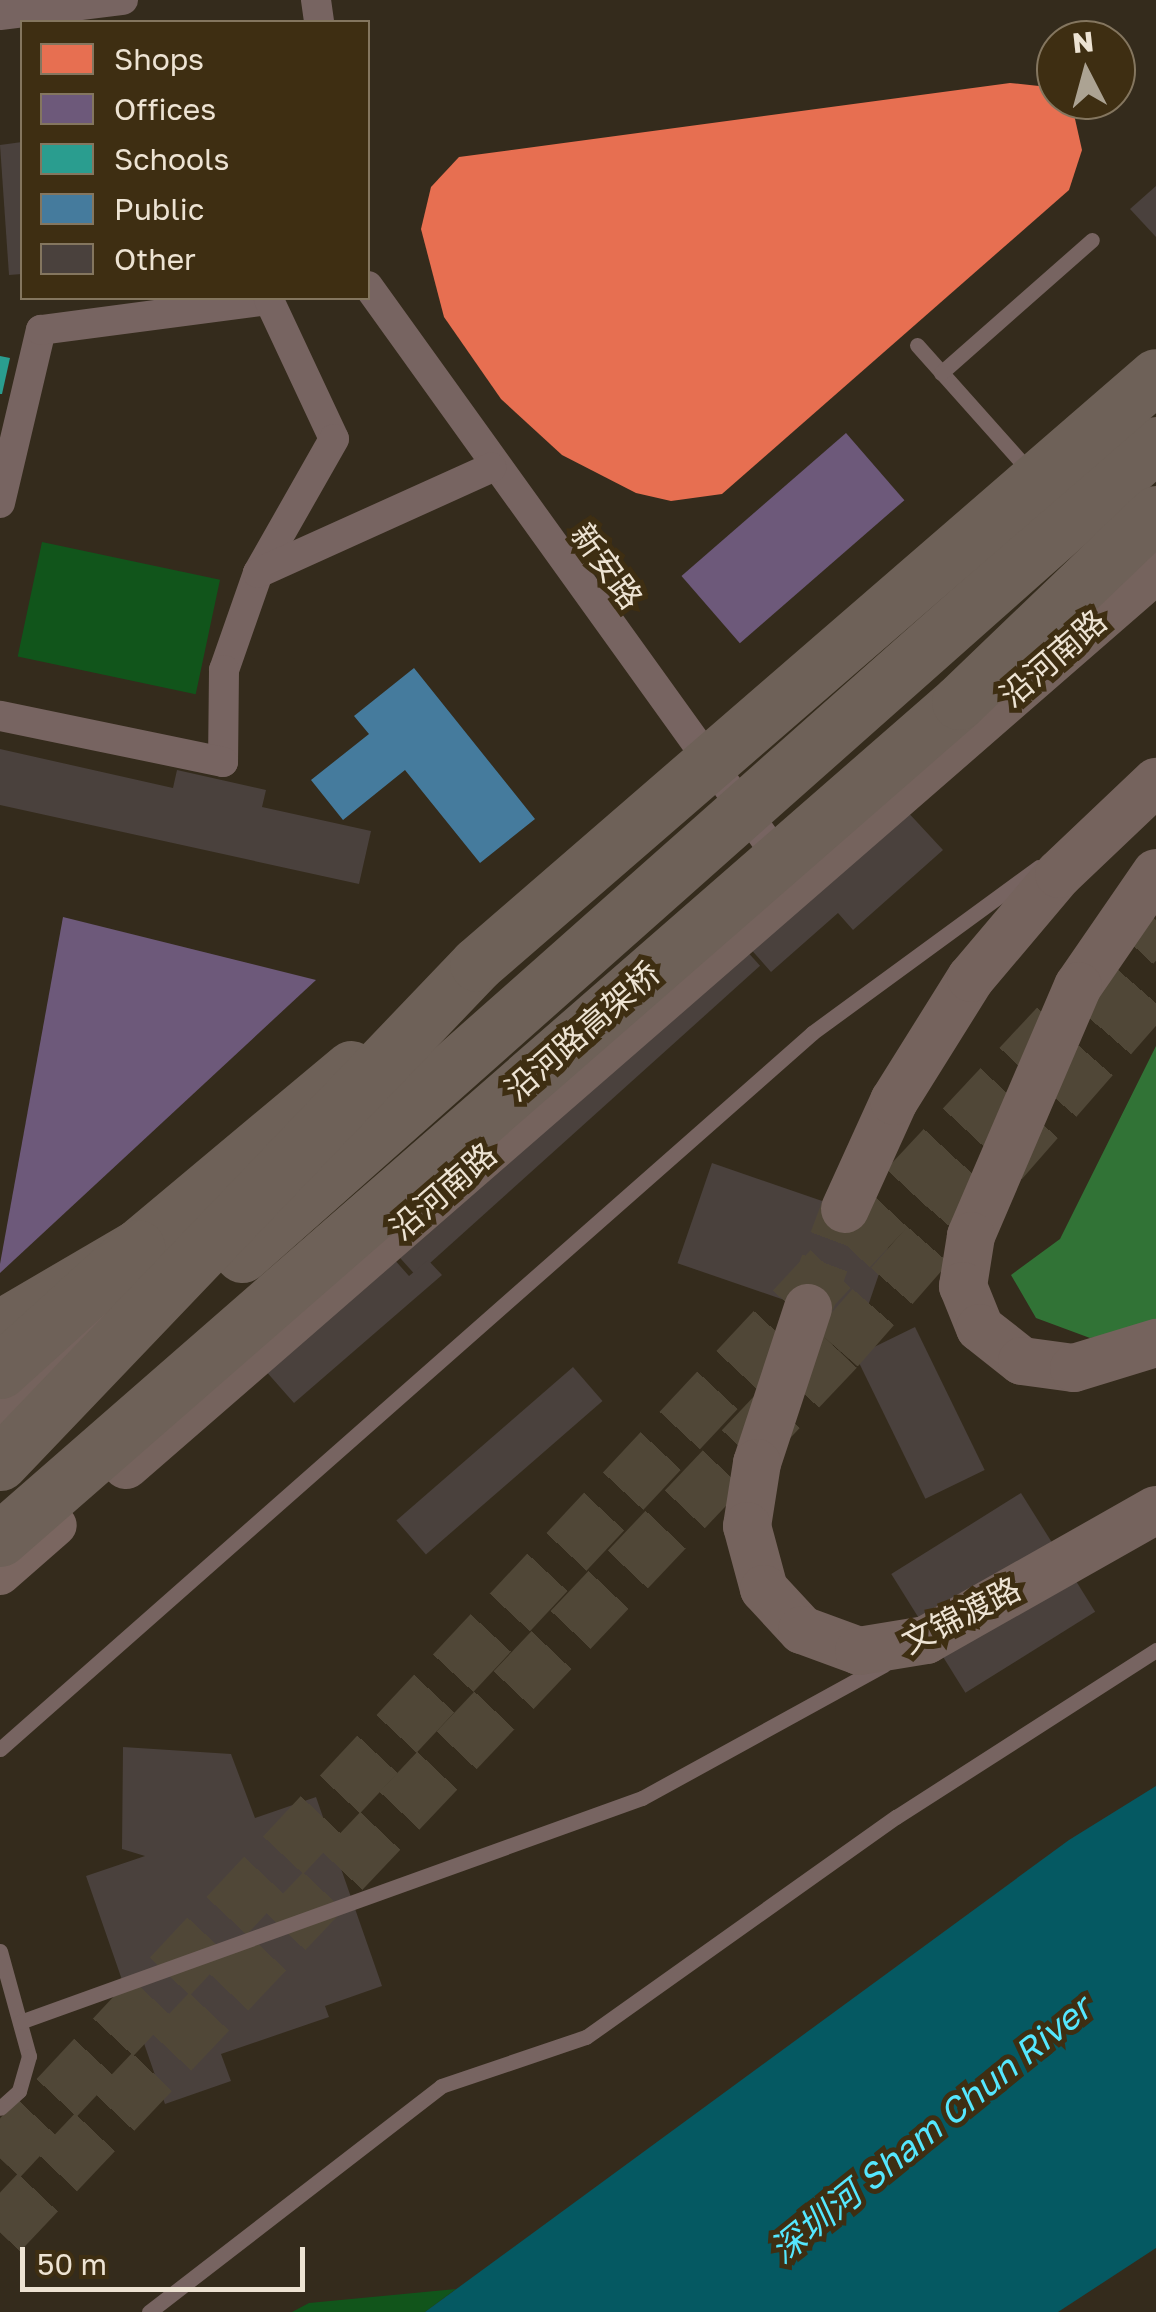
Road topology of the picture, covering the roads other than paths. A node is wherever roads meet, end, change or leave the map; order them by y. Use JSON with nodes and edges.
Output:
{"nodes":[{"id":1,"x":123,"y":0,"type":"edge"},
{"id":2,"x":0,"y":15,"type":"edge"},
{"id":3,"x":1092,"y":240,"type":"dead end"},
{"id":4,"x":370,"y":289,"type":"edge"},
{"id":5,"x":917,"y":345,"type":"dead end"},
{"id":6,"x":941,"y":373,"type":"junction"},
{"id":7,"x":1156,"y":376,"type":"edge"},
{"id":8,"x":1156,"y":410,"type":"edge"},
{"id":9,"x":1156,"y":444,"type":"edge"},
{"id":10,"x":491,"y":468,"type":"junction"},
{"id":11,"x":1054,"y":498,"type":"junction"},
{"id":12,"x":0,"y":503,"type":"edge"},
{"id":13,"x":1156,"y":513,"type":"edge"},
{"id":14,"x":1156,"y":569,"type":"edge"},
{"id":15,"x":258,"y":573,"type":"junction"},
{"id":16,"x":0,"y":716,"type":"edge"},
{"id":17,"x":1156,"y":783,"type":"edge"},
{"id":18,"x":724,"y":785,"type":"junction"},
{"id":19,"x":1156,"y":873,"type":"edge"},
{"id":20,"x":797,"y":882,"type":"junction"},
{"id":21,"x":476,"y":964,"type":"junction"},
{"id":22,"x":846,"y":1209,"type":"tunnel mouth"},
{"id":23,"x":136,"y":1247,"type":"junction"},
{"id":24,"x":808,"y":1308,"type":"tunnel mouth"},
{"id":25,"x":0,"y":1328,"type":"edge"},
{"id":26,"x":1156,"y":1343,"type":"edge"},
{"id":27,"x":12,"y":1372,"type":"edge"},
{"id":28,"x":0,"y":1410,"type":"edge"},
{"id":29,"x":0,"y":1454,"type":"edge"},
{"id":30,"x":126,"y":1465,"type":"junction"},
{"id":31,"x":0,"y":1466,"type":"edge"},
{"id":32,"x":1156,"y":1510,"type":"edge"},
{"id":33,"x":0,"y":1539,"type":"edge"},
{"id":34,"x":0,"y":1574,"type":"edge"},
{"id":35,"x":926,"y":1640,"type":"junction"},
{"id":36,"x":1156,"y":1650,"type":"edge"},
{"id":37,"x":0,"y":1749,"type":"edge"},
{"id":38,"x":0,"y":1952,"type":"edge"},
{"id":39,"x":20,"y":2022,"type":"junction"},
{"id":40,"x":0,"y":2108,"type":"edge"},
{"id":41,"x":150,"y":2312,"type":"edge"}],
"edges":[{"from":1,"to":2,"type":"street"},
{"from":3,"to":6,"type":"lane"},
{"from":4,"to":10,"type":"street","name":"新安路"},
{"from":5,"to":6,"type":"lane"},
{"from":6,"to":11,"type":"lane"},
{"from":7,"to":21,"type":"highway","bridge":true},
{"from":8,"to":11,"type":"main road"},
{"from":9,"to":31,"type":"highway","name":"沿河路高架桥","bridge":true},
{"from":10,"to":15,"type":"street"},
{"from":10,"to":18,"type":"street","name":"新安路"},
{"from":11,"to":18,"type":"main road"},
{"from":12,"to":15,"type":"street"},
{"from":13,"to":33,"type":"highway","name":"沿河路高架桥","bridge":true},
{"from":14,"to":20,"type":"main road","name":"沿河南路"},
{"from":15,"to":16,"type":"street"},
{"from":17,"to":22,"type":"main road"},
{"from":17,"to":37,"type":"lane"},
{"from":18,"to":20,"type":"street","name":"新安路"},
{"from":18,"to":27,"type":"main road"},
{"from":19,"to":26,"type":"main road"},
{"from":20,"to":30,"type":"main road","name":"沿河南路"},
{"from":21,"to":23,"type":"highway","bridge":true},
{"from":21,"to":31,"type":"highway","bridge":true},
{"from":23,"to":25,"type":"highway","bridge":true},
{"from":23,"to":27,"type":"highway","bridge":true},
{"from":24,"to":35,"type":"main road","name":"文锦渡路"},
{"from":27,"to":28,"type":"main road"},
{"from":27,"to":30,"type":"main road"},
{"from":29,"to":30,"type":"main road"},
{"from":30,"to":34,"type":"main road","name":"沿河南路"},
{"from":32,"to":35,"type":"main road","name":"文锦渡路"},
{"from":35,"to":39,"type":"lane"},
{"from":36,"to":41,"type":"lane"},
{"from":38,"to":39,"type":"lane"},
{"from":39,"to":40,"type":"lane"}]}
